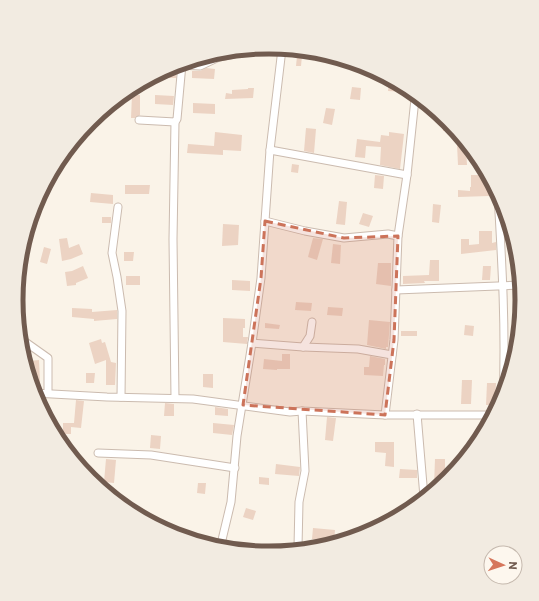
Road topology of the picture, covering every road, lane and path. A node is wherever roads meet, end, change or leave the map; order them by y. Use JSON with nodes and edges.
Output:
{"nodes":[{"id":1,"x":281,"y":55,"type":"edge"},
{"id":2,"x":213,"y":61,"type":"edge"},
{"id":3,"x":194,"y":66,"type":"edge"},
{"id":4,"x":182,"y":70,"type":"edge"},
{"id":5,"x":415,"y":102,"type":"edge"},
{"id":6,"x":139,"y":120,"type":"dead end"},
{"id":7,"x":175,"y":122,"type":"junction"},
{"id":8,"x":270,"y":150,"type":"junction"},
{"id":9,"x":408,"y":175,"type":"junction"},
{"id":10,"x":118,"y":207,"type":"dead end"},
{"id":11,"x":499,"y":211,"type":"edge"},
{"id":12,"x":265,"y":221,"type":"junction"},
{"id":13,"x":398,"y":236,"type":"junction"},
{"id":14,"x":515,"y":286,"type":"edge"},
{"id":15,"x":503,"y":287,"type":"junction"},
{"id":16,"x":396,"y":290,"type":"junction"},
{"id":17,"x":312,"y":322,"type":"dead end"},
{"id":18,"x":27,"y":343,"type":"edge"},
{"id":19,"x":252,"y":343,"type":"junction"},
{"id":20,"x":303,"y":347,"type":"junction"},
{"id":21,"x":392,"y":355,"type":"junction"},
{"id":22,"x":504,"y":377,"type":"edge"},
{"id":23,"x":41,"y":393,"type":"edge"},
{"id":24,"x":48,"y":393,"type":"junction"},
{"id":25,"x":121,"y":397,"type":"junction"},
{"id":26,"x":175,"y":398,"type":"junction"},
{"id":27,"x":243,"y":405,"type":"junction"},
{"id":28,"x":302,"y":411,"type":"junction"},
{"id":29,"x":385,"y":414,"type":"junction"},
{"id":30,"x":417,"y":414,"type":"junction"},
{"id":31,"x":488,"y":415,"type":"edge"},
{"id":32,"x":98,"y":453,"type":"dead end"},
{"id":33,"x":234,"y":468,"type":"junction"},
{"id":34,"x":424,"y":493,"type":"edge"},
{"id":35,"x":221,"y":542,"type":"edge"},
{"id":36,"x":298,"y":545,"type":"edge"}],
"edges":[{"from":1,"to":8,"type":"street"},
{"from":2,"to":3,"type":"street"},
{"from":4,"to":7,"type":"street"},
{"from":5,"to":9,"type":"street"},
{"from":6,"to":7,"type":"street"},
{"from":7,"to":26,"type":"street"},
{"from":8,"to":9,"type":"street"},
{"from":8,"to":12,"type":"street"},
{"from":9,"to":13,"type":"street"},
{"from":10,"to":25,"type":"street"},
{"from":11,"to":15,"type":"street"},
{"from":12,"to":13,"type":"street"},
{"from":12,"to":19,"type":"street"},
{"from":13,"to":16,"type":"street"},
{"from":14,"to":15,"type":"street"},
{"from":15,"to":16,"type":"street"},
{"from":15,"to":22,"type":"street"},
{"from":16,"to":21,"type":"street"},
{"from":17,"to":20,"type":"street"},
{"from":18,"to":24,"type":"street"},
{"from":19,"to":20,"type":"street"},
{"from":19,"to":27,"type":"street"},
{"from":20,"to":21,"type":"street"},
{"from":21,"to":29,"type":"street"},
{"from":23,"to":24,"type":"street"},
{"from":24,"to":25,"type":"street"},
{"from":25,"to":26,"type":"street"},
{"from":26,"to":27,"type":"street"},
{"from":27,"to":28,"type":"street"},
{"from":27,"to":33,"type":"street"},
{"from":28,"to":29,"type":"street"},
{"from":28,"to":36,"type":"street"},
{"from":29,"to":30,"type":"street"},
{"from":30,"to":31,"type":"street"},
{"from":30,"to":34,"type":"street"},
{"from":32,"to":33,"type":"street"},
{"from":33,"to":35,"type":"street"}]}
